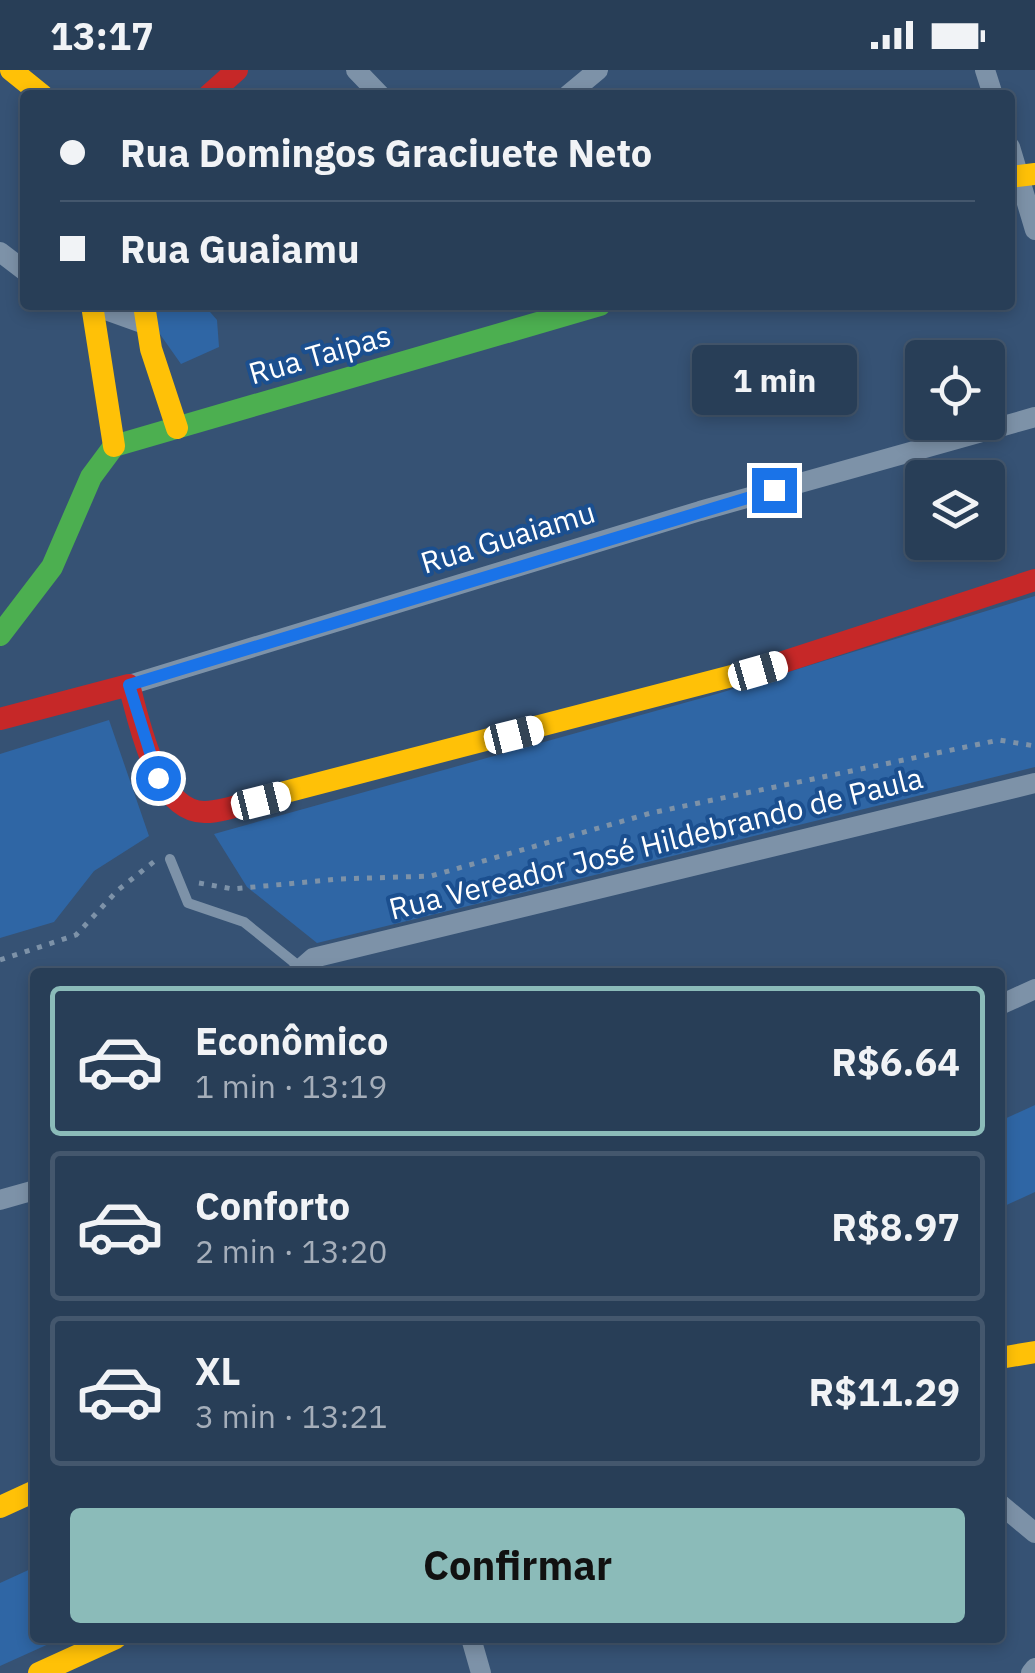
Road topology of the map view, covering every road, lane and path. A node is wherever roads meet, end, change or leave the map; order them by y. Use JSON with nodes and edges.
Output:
{"nodes":[{"id":1,"x":10,"y":70,"type":"edge"},
{"id":2,"x":356,"y":70,"type":"edge"},
{"id":3,"x":598,"y":70,"type":"edge"},
{"id":4,"x":0,"y":80,"type":"edge"},
{"id":5,"x":36,"y":90,"type":"edge"},
{"id":6,"x":375,"y":90,"type":"edge"},
{"id":7,"x":574,"y":90,"type":"edge"},
{"id":8,"x":1021,"y":175,"type":"edge"},
{"id":9,"x":1035,"y":230,"type":"edge"},
{"id":10,"x":0,"y":252,"type":"edge"},
{"id":11,"x":20,"y":267,"type":"edge"},
{"id":12,"x":93,"y":310,"type":"edge"},
{"id":13,"x":575,"y":310,"type":"edge"},
{"id":14,"x":144,"y":314,"type":"edge"},
{"id":15,"x":1035,"y":417,"type":"edge"},
{"id":16,"x":177,"y":428,"type":"junction"},
{"id":17,"x":114,"y":446,"type":"junction"},
{"id":18,"x":1035,"y":580,"type":"edge"},
{"id":19,"x":0,"y":635,"type":"edge"},
{"id":20,"x":129,"y":685,"type":"junction"},
{"id":21,"x":0,"y":719,"type":"edge"},
{"id":22,"x":1035,"y":746,"type":"edge"},
{"id":23,"x":1035,"y":783,"type":"edge"},
{"id":24,"x":170,"y":858,"type":"joint"},
{"id":25,"x":176,"y":879,"type":"junction"},
{"id":26,"x":0,"y":960,"type":"edge"},
{"id":27,"x":297,"y":968,"type":"edge"},
{"id":28,"x":301,"y":968,"type":"edge"},
{"id":29,"x":1035,"y":989,"type":"edge"},
{"id":30,"x":1005,"y":1003,"type":"edge"},
{"id":31,"x":30,"y":1191,"type":"edge"},
{"id":32,"x":0,"y":1200,"type":"edge"},
{"id":33,"x":1035,"y":1352,"type":"edge"},
{"id":34,"x":1005,"y":1357,"type":"edge"},
{"id":35,"x":30,"y":1493,"type":"edge"},
{"id":36,"x":0,"y":1508,"type":"edge"},
{"id":37,"x":1005,"y":1508,"type":"edge"},
{"id":38,"x":1035,"y":1533,"type":"edge"},
{"id":39,"x":105,"y":1643,"type":"edge"},
{"id":40,"x":472,"y":1643,"type":"edge"},
{"id":41,"x":39,"y":1673,"type":"edge"},
{"id":42,"x":481,"y":1673,"type":"edge"}],
"edges":[{"from":1,"to":4,"type":"street"},
{"from":1,"to":5,"type":"street"},
{"from":2,"to":6,"type":"street"},
{"from":3,"to":7,"type":"street"},
{"from":8,"to":9,"type":"street"},
{"from":10,"to":11,"type":"street"},
{"from":12,"to":17,"type":"street"},
{"from":13,"to":16,"type":"street","name":"Rua Taipas"},
{"from":14,"to":16,"type":"street"},
{"from":15,"to":20,"type":"street","name":"Rua Guaiamu"},
{"from":16,"to":17,"type":"street","name":"Rua Taipas"},
{"from":17,"to":19,"type":"street"},
{"from":18,"to":20,"type":"street"},
{"from":20,"to":21,"type":"street","name":"Rua Guaiamu"},
{"from":22,"to":25,"type":"path"},
{"from":23,"to":28,"type":"street","name":"Rua Vereador José Hildebrando de Paula"},
{"from":24,"to":25,"type":"lane"},
{"from":24,"to":26,"type":"path"},
{"from":25,"to":27,"type":"lane"},
{"from":29,"to":30,"type":"street"},
{"from":31,"to":32,"type":"street"},
{"from":33,"to":34,"type":"street"},
{"from":35,"to":36,"type":"street"},
{"from":37,"to":38,"type":"street"},
{"from":39,"to":41,"type":"street"},
{"from":40,"to":42,"type":"street"}]}
